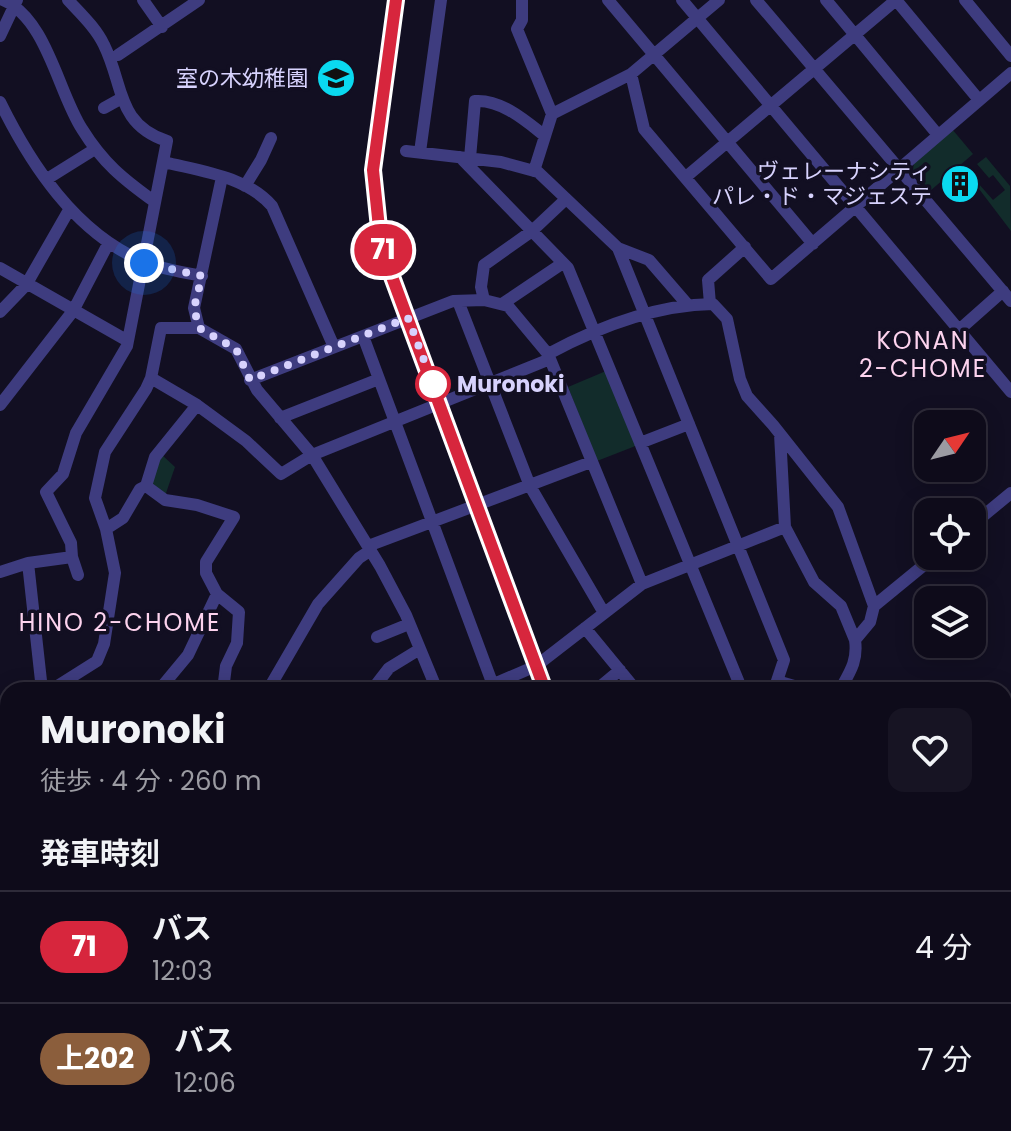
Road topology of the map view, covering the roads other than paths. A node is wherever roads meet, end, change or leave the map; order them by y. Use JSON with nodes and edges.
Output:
{"nodes":[{"id":1,"x":68,"y":0,"type":"edge"},
{"id":2,"x":143,"y":0,"type":"edge"},
{"id":3,"x":199,"y":0,"type":"edge"},
{"id":4,"x":396,"y":0,"type":"edge"},
{"id":5,"x":441,"y":0,"type":"edge"},
{"id":6,"x":522,"y":0,"type":"edge"},
{"id":7,"x":608,"y":0,"type":"edge"},
{"id":8,"x":682,"y":0,"type":"edge"},
{"id":9,"x":719,"y":0,"type":"edge"},
{"id":10,"x":756,"y":0,"type":"edge"},
{"id":11,"x":826,"y":0,"type":"edge"},
{"id":12,"x":965,"y":0,"type":"edge"},
{"id":13,"x":12,"y":2,"type":"edge"},
{"id":14,"x":697,"y":18,"type":"junction"},
{"id":15,"x":162,"y":27,"type":"junction"},
{"id":16,"x":855,"y":35,"type":"junction"},
{"id":17,"x":0,"y":36,"type":"edge"},
{"id":18,"x":118,"y":55,"type":"dead end"},
{"id":19,"x":654,"y":55,"type":"junction"},
{"id":20,"x":1011,"y":56,"type":"edge"},
{"id":21,"x":814,"y":69,"type":"junction"},
{"id":22,"x":1011,"y":73,"type":"edge"},
{"id":23,"x":631,"y":74,"type":"junction"},
{"id":24,"x":1006,"y":83,"type":"edge"},
{"id":25,"x":122,"y":98,"type":"junction"},
{"id":26,"x":979,"y":100,"type":"junction"},
{"id":27,"x":0,"y":102,"type":"edge"},
{"id":28,"x":771,"y":105,"type":"junction"},
{"id":29,"x":104,"y":108,"type":"dead end"},
{"id":30,"x":552,"y":114,"type":"junction"},
{"id":31,"x":938,"y":135,"type":"junction"},
{"id":32,"x":545,"y":136,"type":"junction"},
{"id":33,"x":271,"y":138,"type":"dead end"},
{"id":34,"x":727,"y":142,"type":"junction"},
{"id":35,"x":95,"y":149,"type":"junction"},
{"id":36,"x":465,"y":158,"type":"junction"},
{"id":37,"x":164,"y":162,"type":"junction"},
{"id":38,"x":900,"y":167,"type":"junction"},
{"id":39,"x":534,"y":171,"type":"junction"},
{"id":40,"x":687,"y":176,"type":"junction"},
{"id":41,"x":222,"y":177,"type":"junction"},
{"id":42,"x":47,"y":179,"type":"junction"},
{"id":43,"x":245,"y":186,"type":"junction"},
{"id":44,"x":566,"y":199,"type":"junction"},
{"id":45,"x":155,"y":202,"type":"junction"},
{"id":46,"x":854,"y":205,"type":"junction"},
{"id":47,"x":69,"y":210,"type":"junction"},
{"id":48,"x":532,"y":231,"type":"junction"},
{"id":49,"x":108,"y":244,"type":"junction"},
{"id":50,"x":813,"y":244,"type":"junction"},
{"id":51,"x":745,"y":247,"type":"junction"},
{"id":52,"x":618,"y":248,"type":"junction"},
{"id":53,"x":144,"y":263,"type":"junction"},
{"id":54,"x":563,"y":263,"type":"junction"},
{"id":55,"x":0,"y":268,"type":"edge"},
{"id":56,"x":202,"y":276,"type":"junction"},
{"id":57,"x":26,"y":285,"type":"junction"},
{"id":58,"x":1007,"y":296,"type":"edge"},
{"id":59,"x":484,"y":300,"type":"junction"},
{"id":60,"x":458,"y":301,"type":"junction"},
{"id":61,"x":502,"y":304,"type":"junction"},
{"id":62,"x":687,"y":304,"type":"junction"},
{"id":63,"x":710,"y":304,"type":"junction"},
{"id":64,"x":73,"y":311,"type":"junction"},
{"id":65,"x":0,"y":312,"type":"edge"},
{"id":66,"x":646,"y":315,"type":"junction"},
{"id":67,"x":408,"y":318,"type":"junction"},
{"id":68,"x":199,"y":328,"type":"junction"},
{"id":69,"x":595,"y":329,"type":"junction"},
{"id":70,"x":959,"y":330,"type":"junction"},
{"id":71,"x":363,"y":336,"type":"junction"},
{"id":72,"x":128,"y":341,"type":"junction"},
{"id":73,"x":334,"y":347,"type":"junction"},
{"id":74,"x":549,"y":357,"type":"junction"},
{"id":75,"x":151,"y":378,"type":"junction"},
{"id":76,"x":379,"y":379,"type":"junction"},
{"id":77,"x":250,"y":380,"type":"junction"},
{"id":78,"x":490,"y":383,"type":"junction"},
{"id":79,"x":1011,"y":392,"type":"edge"},
{"id":80,"x":441,"y":403,"type":"junction"},
{"id":81,"x":0,"y":405,"type":"edge"},
{"id":82,"x":197,"y":405,"type":"junction"},
{"id":83,"x":280,"y":418,"type":"junction"},
{"id":84,"x":395,"y":422,"type":"junction"},
{"id":85,"x":689,"y":424,"type":"junction"},
{"id":86,"x":780,"y":434,"type":"junction"},
{"id":87,"x":640,"y":443,"type":"junction"},
{"id":88,"x":312,"y":455,"type":"junction"},
{"id":89,"x":591,"y":462,"type":"junction"},
{"id":90,"x":146,"y":486,"type":"junction"},
{"id":91,"x":530,"y":486,"type":"junction"},
{"id":92,"x":1011,"y":493,"type":"edge"},
{"id":93,"x":478,"y":506,"type":"junction"},
{"id":94,"x":986,"y":514,"type":"edge"},
{"id":95,"x":433,"y":523,"type":"junction"},
{"id":96,"x":785,"y":527,"type":"junction"},
{"id":97,"x":106,"y":529,"type":"junction"},
{"id":98,"x":739,"y":545,"type":"junction"},
{"id":99,"x":369,"y":548,"type":"junction"},
{"id":100,"x":72,"y":557,"type":"junction"},
{"id":101,"x":28,"y":563,"type":"junction"},
{"id":102,"x":690,"y":564,"type":"junction"},
{"id":103,"x":918,"y":570,"type":"edge"},
{"id":104,"x":0,"y":572,"type":"edge"},
{"id":105,"x":78,"y":575,"type":"dead end"},
{"id":106,"x":642,"y":584,"type":"junction"},
{"id":107,"x":217,"y":594,"type":"junction"},
{"id":108,"x":874,"y":606,"type":"junction"},
{"id":109,"x":604,"y":613,"type":"junction"},
{"id":110,"x":409,"y":624,"type":"junction"},
{"id":111,"x":585,"y":628,"type":"junction"},
{"id":112,"x":377,"y":637,"type":"dead end"},
{"id":113,"x":855,"y":640,"type":"junction"},
{"id":114,"x":420,"y":649,"type":"junction"},
{"id":115,"x":536,"y":666,"type":"junction"},
{"id":116,"x":620,"y":670,"type":"junction"},
{"id":117,"x":41,"y":682,"type":"edge"},
{"id":118,"x":64,"y":682,"type":"edge"},
{"id":119,"x":166,"y":682,"type":"edge"},
{"id":120,"x":224,"y":682,"type":"edge"},
{"id":121,"x":273,"y":682,"type":"edge"},
{"id":122,"x":378,"y":682,"type":"edge"},
{"id":123,"x":434,"y":682,"type":"edge"},
{"id":124,"x":485,"y":682,"type":"edge"},
{"id":125,"x":499,"y":682,"type":"edge"},
{"id":126,"x":542,"y":682,"type":"edge"},
{"id":127,"x":606,"y":682,"type":"edge"},
{"id":128,"x":630,"y":682,"type":"edge"},
{"id":129,"x":739,"y":682,"type":"edge"},
{"id":130,"x":777,"y":682,"type":"edge"},
{"id":131,"x":845,"y":682,"type":"edge"}],
"edges":[{"from":1,"to":25,"type":"street"},
{"from":2,"to":15,"type":"street"},
{"from":3,"to":15,"type":"street"},
{"from":4,"to":67,"type":"street"},
{"from":5,"to":36,"type":"street"},
{"from":6,"to":30,"type":"street"},
{"from":7,"to":19,"type":"street"},
{"from":8,"to":14,"type":"street"},
{"from":9,"to":14,"type":"street"},
{"from":10,"to":21,"type":"street"},
{"from":11,"to":16,"type":"street"},
{"from":12,"to":20,"type":"street"},
{"from":13,"to":17,"type":"street"},
{"from":13,"to":35,"type":"street"},
{"from":14,"to":19,"type":"street"},
{"from":14,"to":28,"type":"street"},
{"from":15,"to":18,"type":"street"},
{"from":16,"to":21,"type":"street"},
{"from":16,"to":26,"type":"street"},
{"from":16,"to":31,"type":"street"},
{"from":19,"to":23,"type":"street"},
{"from":19,"to":34,"type":"street"},
{"from":21,"to":28,"type":"street"},
{"from":21,"to":38,"type":"street"},
{"from":22,"to":24,"type":"street"},
{"from":23,"to":30,"type":"street"},
{"from":23,"to":40,"type":"street"},
{"from":24,"to":26,"type":"street"},
{"from":25,"to":29,"type":"street"},
{"from":25,"to":37,"type":"street"},
{"from":26,"to":31,"type":"street"},
{"from":27,"to":42,"type":"street"},
{"from":28,"to":34,"type":"street"},
{"from":28,"to":46,"type":"street"},
{"from":30,"to":32,"type":"street"},
{"from":31,"to":38,"type":"street"},
{"from":32,"to":36,"type":"street"},
{"from":32,"to":39,"type":"street"},
{"from":33,"to":43,"type":"street"},
{"from":34,"to":40,"type":"street"},
{"from":34,"to":50,"type":"street"},
{"from":35,"to":42,"type":"street"},
{"from":35,"to":45,"type":"street"},
{"from":36,"to":39,"type":"street"},
{"from":36,"to":48,"type":"street"},
{"from":37,"to":41,"type":"street"},
{"from":37,"to":45,"type":"street"},
{"from":38,"to":46,"type":"street"},
{"from":38,"to":58,"type":"street"},
{"from":39,"to":44,"type":"street"},
{"from":40,"to":51,"type":"street"},
{"from":41,"to":43,"type":"street"},
{"from":41,"to":56,"type":"street"},
{"from":42,"to":47,"type":"street"},
{"from":43,"to":73,"type":"street"},
{"from":44,"to":48,"type":"street"},
{"from":44,"to":52,"type":"street"},
{"from":45,"to":53,"type":"street"},
{"from":46,"to":50,"type":"street"},
{"from":46,"to":70,"type":"street"},
{"from":47,"to":49,"type":"street"},
{"from":47,"to":57,"type":"street"},
{"from":48,"to":54,"type":"street"},
{"from":48,"to":59,"type":"street"},
{"from":49,"to":53,"type":"street"},
{"from":49,"to":64,"type":"street"},
{"from":50,"to":51,"type":"street"},
{"from":51,"to":63,"type":"street"},
{"from":52,"to":62,"type":"street"},
{"from":52,"to":66,"type":"street"},
{"from":53,"to":56,"type":"street"},
{"from":53,"to":72,"type":"street"},
{"from":54,"to":61,"type":"street"},
{"from":54,"to":69,"type":"street"},
{"from":55,"to":57,"type":"street"},
{"from":56,"to":68,"type":"street"},
{"from":57,"to":64,"type":"street"},
{"from":57,"to":65,"type":"street"},
{"from":58,"to":70,"type":"street"},
{"from":59,"to":60,"type":"street"},
{"from":59,"to":61,"type":"street"},
{"from":60,"to":67,"type":"street"},
{"from":60,"to":78,"type":"street"},
{"from":61,"to":74,"type":"street"},
{"from":62,"to":63,"type":"street"},
{"from":62,"to":66,"type":"street"},
{"from":63,"to":86,"type":"street"},
{"from":64,"to":72,"type":"street"},
{"from":64,"to":81,"type":"street"},
{"from":66,"to":69,"type":"street"},
{"from":66,"to":85,"type":"street"},
{"from":67,"to":71,"type":"street"},
{"from":67,"to":80,"type":"street"},
{"from":68,"to":75,"type":"street"},
{"from":68,"to":77,"type":"street"},
{"from":69,"to":74,"type":"street"},
{"from":69,"to":87,"type":"street"},
{"from":70,"to":79,"type":"street"},
{"from":71,"to":73,"type":"street"},
{"from":71,"to":76,"type":"street"},
{"from":72,"to":100,"type":"street"},
{"from":73,"to":77,"type":"street"},
{"from":74,"to":78,"type":"street"},
{"from":74,"to":89,"type":"street"},
{"from":75,"to":82,"type":"street"},
{"from":75,"to":97,"type":"street"},
{"from":76,"to":83,"type":"street"},
{"from":76,"to":84,"type":"street"},
{"from":77,"to":83,"type":"street"},
{"from":78,"to":80,"type":"street"},
{"from":78,"to":91,"type":"street"},
{"from":80,"to":84,"type":"street"},
{"from":80,"to":93,"type":"street"},
{"from":82,"to":88,"type":"street"},
{"from":82,"to":90,"type":"street"},
{"from":83,"to":88,"type":"street"},
{"from":84,"to":88,"type":"street"},
{"from":84,"to":95,"type":"street"},
{"from":85,"to":87,"type":"street"},
{"from":85,"to":98,"type":"street"},
{"from":86,"to":96,"type":"street"},
{"from":86,"to":108,"type":"street"},
{"from":87,"to":102,"type":"street"},
{"from":88,"to":99,"type":"street"},
{"from":89,"to":91,"type":"street"},
{"from":89,"to":106,"type":"street"},
{"from":90,"to":97,"type":"street"},
{"from":90,"to":107,"type":"street"},
{"from":91,"to":93,"type":"street"},
{"from":91,"to":109,"type":"street"},
{"from":92,"to":94,"type":"street"},
{"from":93,"to":95,"type":"street"},
{"from":93,"to":115,"type":"street"},
{"from":95,"to":99,"type":"street"},
{"from":95,"to":124,"type":"street"},
{"from":96,"to":98,"type":"street"},
{"from":96,"to":113,"type":"street"},
{"from":97,"to":118,"type":"street"},
{"from":98,"to":102,"type":"street"},
{"from":98,"to":130,"type":"street"},
{"from":99,"to":110,"type":"street"},
{"from":99,"to":121,"type":"street"},
{"from":100,"to":101,"type":"street"},
{"from":100,"to":105,"type":"street"},
{"from":101,"to":104,"type":"street"},
{"from":101,"to":117,"type":"street"},
{"from":102,"to":106,"type":"street"},
{"from":102,"to":129,"type":"street"},
{"from":103,"to":108,"type":"street"},
{"from":106,"to":109,"type":"street"},
{"from":107,"to":119,"type":"street"},
{"from":107,"to":120,"type":"street"},
{"from":108,"to":113,"type":"street"},
{"from":109,"to":111,"type":"street"},
{"from":110,"to":112,"type":"street"},
{"from":110,"to":114,"type":"street"},
{"from":111,"to":115,"type":"street"},
{"from":111,"to":116,"type":"street"},
{"from":113,"to":131,"type":"street"},
{"from":114,"to":122,"type":"street"},
{"from":114,"to":123,"type":"street"},
{"from":115,"to":125,"type":"street"},
{"from":115,"to":126,"type":"street"},
{"from":116,"to":127,"type":"street"},
{"from":116,"to":128,"type":"street"}]}
